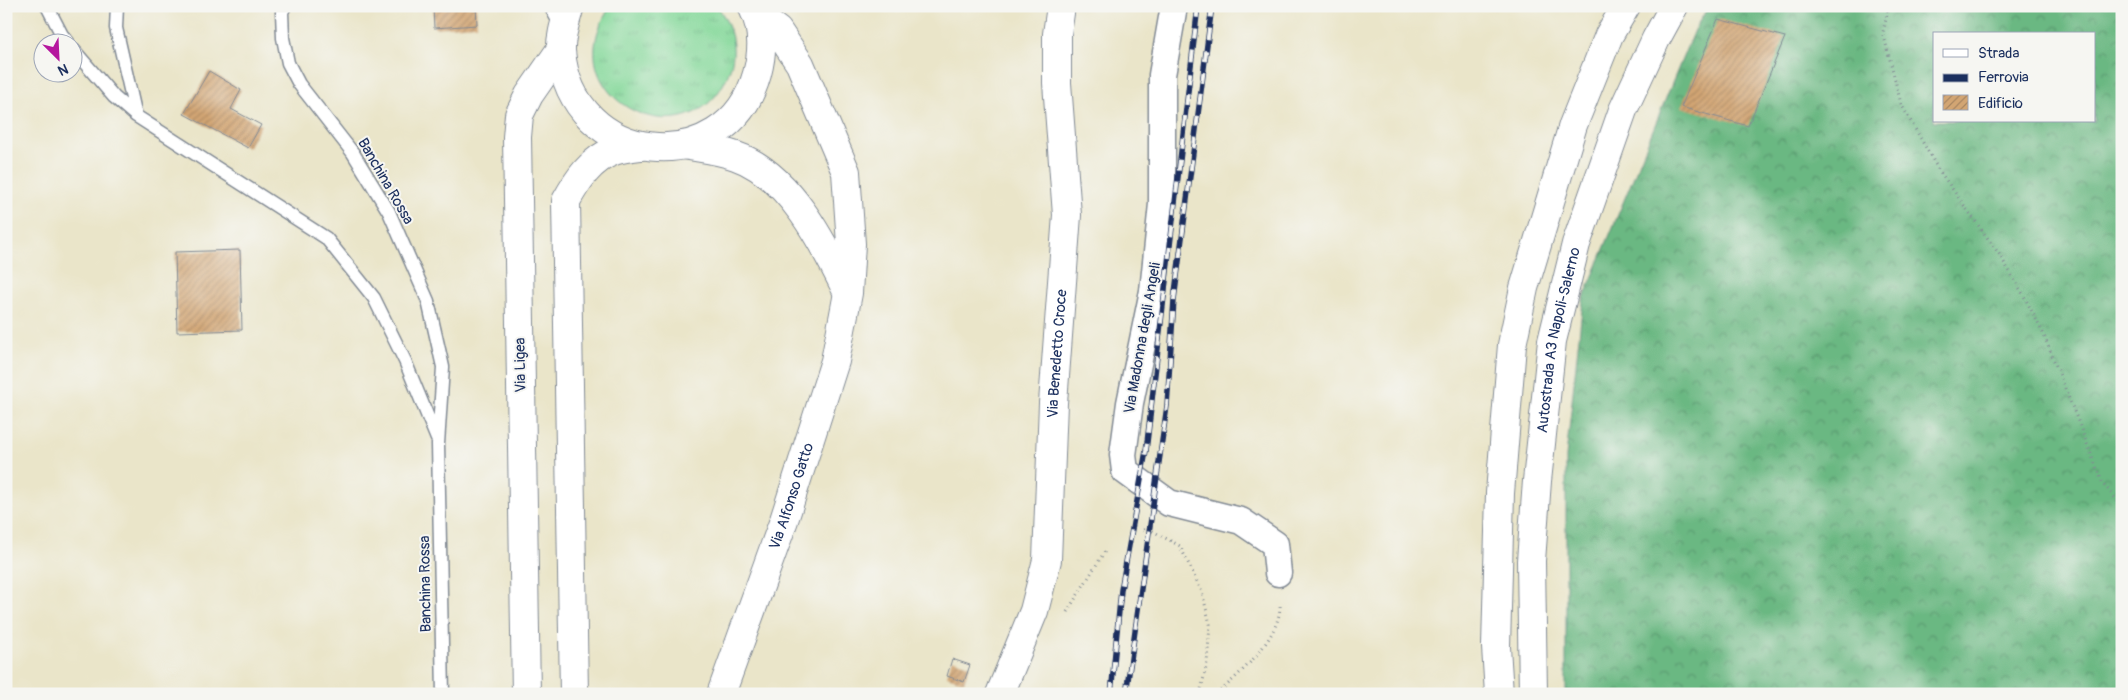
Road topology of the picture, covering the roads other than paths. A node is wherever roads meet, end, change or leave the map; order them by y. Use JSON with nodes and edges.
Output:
{"nodes":[{"id":1,"x":46,"y":6,"type":"edge"},
{"id":2,"x":117,"y":6,"type":"edge"},
{"id":3,"x":285,"y":6,"type":"edge"},
{"id":4,"x":1061,"y":6,"type":"edge"},
{"id":5,"x":1174,"y":6,"type":"edge"},
{"id":6,"x":1626,"y":6,"type":"edge"},
{"id":7,"x":1674,"y":6,"type":"edge"},
{"id":8,"x":754,"y":11,"type":"edge"},
{"id":9,"x":561,"y":23,"type":"edge"},
{"id":10,"x":60,"y":32,"type":"edge"},
{"id":11,"x":82,"y":60,"type":"edge"},
{"id":12,"x":136,"y":116,"type":"junction"},
{"id":13,"x":641,"y":146,"type":"junction"},
{"id":14,"x":683,"y":146,"type":"junction"},
{"id":15,"x":848,"y":293,"type":"junction"},
{"id":16,"x":438,"y":444,"type":"junction"},
{"id":17,"x":1278,"y":573,"type":"road end"},
{"id":18,"x":443,"y":694,"type":"edge"},
{"id":19,"x":526,"y":694,"type":"edge"},
{"id":20,"x":574,"y":694,"type":"edge"},
{"id":21,"x":721,"y":694,"type":"edge"},
{"id":22,"x":1000,"y":694,"type":"edge"},
{"id":23,"x":1499,"y":694,"type":"edge"},
{"id":24,"x":1533,"y":694,"type":"edge"}],
"edges":[{"from":1,"to":10,"type":"lane"},
{"from":2,"to":12,"type":"lane"},
{"from":3,"to":16,"type":"lane","name":"Banchina Rossa"},
{"from":4,"to":22,"type":"main road","name":"Via Benedetto Croce"},
{"from":5,"to":17,"type":"street","name":"Via Madonna degli Angeli"},
{"from":6,"to":23,"type":"main road"},
{"from":7,"to":24,"type":"main road","name":"Autostrada A3 Napoli-Salerno"},
{"from":8,"to":14,"type":"main road"},
{"from":8,"to":15,"type":"main road","name":"Via Alfonso Gatto"},
{"from":9,"to":13,"type":"main road"},
{"from":9,"to":19,"type":"main road","name":"Via Ligea"},
{"from":11,"to":12,"type":"lane","name":"Banchina Rossa"},
{"from":12,"to":16,"type":"lane","name":"Banchina Rossa"},
{"from":13,"to":14,"type":"main road"},
{"from":13,"to":20,"type":"main road"},
{"from":14,"to":15,"type":"main road"},
{"from":15,"to":21,"type":"main road","name":"Via Alfonso Gatto"},
{"from":16,"to":18,"type":"lane","name":"Banchina Rossa"}]}
